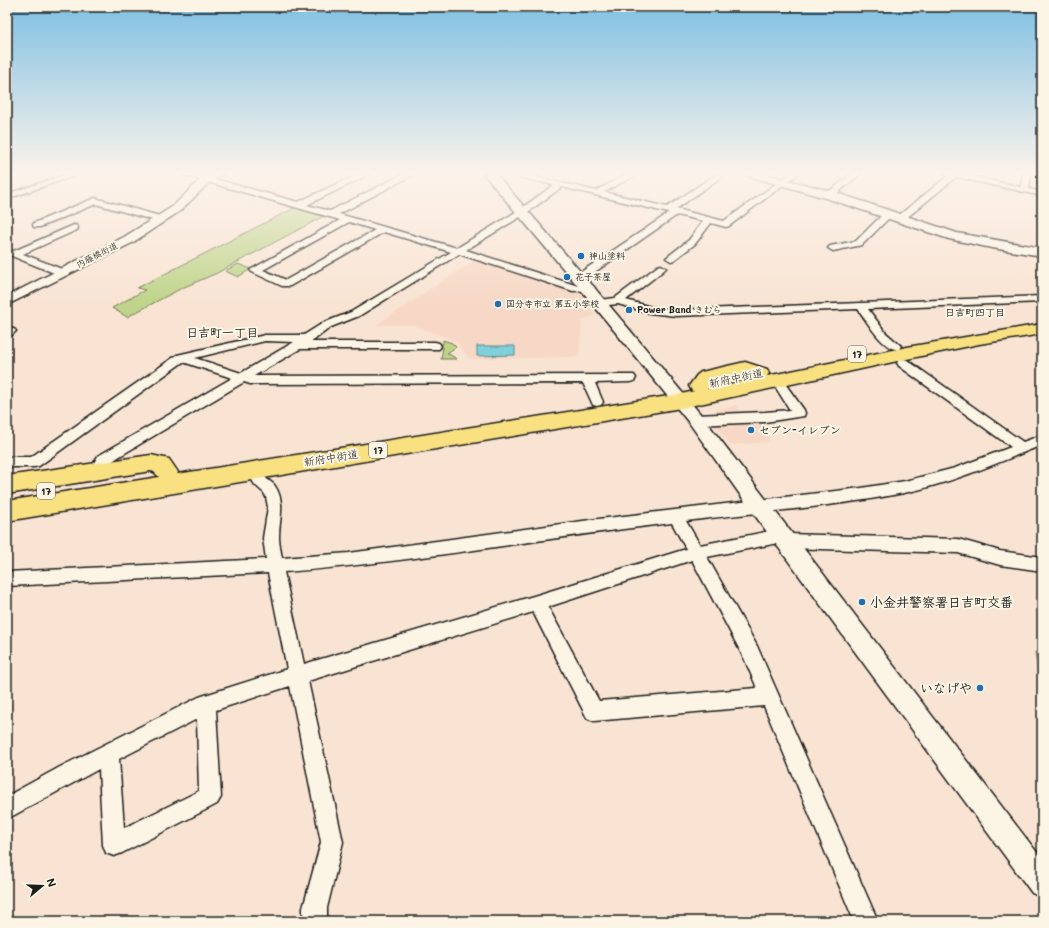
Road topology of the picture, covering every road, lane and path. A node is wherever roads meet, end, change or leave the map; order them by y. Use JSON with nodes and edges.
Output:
{"nodes":[{"id":1,"x":58,"y":216,"type":"edge"},
{"id":2,"x":150,"y":216,"type":"edge"},
{"id":3,"x":164,"y":216,"type":"edge"},
{"id":4,"x":339,"y":216,"type":"edge"},
{"id":5,"x":515,"y":216,"type":"edge"},
{"id":6,"x":526,"y":216,"type":"edge"},
{"id":7,"x":666,"y":216,"type":"edge"},
{"id":8,"x":697,"y":216,"type":"edge"},
{"id":9,"x":736,"y":216,"type":"edge"},
{"id":10,"x":886,"y":216,"type":"edge"},
{"id":11,"x":895,"y":216,"type":"edge"},
{"id":12,"x":901,"y":218,"type":"joint"},
{"id":13,"x":160,"y":219,"type":"junction"},
{"id":14,"x":348,"y":219,"type":"junction"},
{"id":15,"x":709,"y":219,"type":"junction"},
{"id":16,"x":74,"y":228,"type":"dead end"},
{"id":17,"x":383,"y":229,"type":"junction"},
{"id":18,"x":59,"y":235,"type":"junction"},
{"id":19,"x":833,"y":248,"type":"dead end"},
{"id":20,"x":459,"y":250,"type":"junction"},
{"id":21,"x":1042,"y":252,"type":"edge"},
{"id":22,"x":10,"y":253,"type":"edge"},
{"id":23,"x":671,"y":258,"type":"dead end"},
{"id":24,"x":661,"y":268,"type":"dead end"},
{"id":25,"x":63,"y":273,"type":"junction"},
{"id":26,"x":582,"y":282,"type":"junction"},
{"id":27,"x":1042,"y":299,"type":"edge"},
{"id":28,"x":618,"y":301,"type":"junction"},
{"id":29,"x":7,"y":302,"type":"edge"},
{"id":30,"x":600,"y":304,"type":"junction"},
{"id":31,"x":861,"y":306,"type":"junction"},
{"id":32,"x":1042,"y":320,"type":"edge"},
{"id":33,"x":1042,"y":329,"type":"edge"},
{"id":34,"x":7,"y":331,"type":"edge"},
{"id":35,"x":7,"y":334,"type":"edge"},
{"id":36,"x":302,"y":342,"type":"junction"},
{"id":37,"x":435,"y":346,"type":"dead end"},
{"id":38,"x":902,"y":354,"type":"junction"},
{"id":39,"x":181,"y":358,"type":"junction"},
{"id":40,"x":242,"y":378,"type":"junction"},
{"id":41,"x":630,"y":378,"type":"dead end"},
{"id":42,"x":588,"y":379,"type":"junction"},
{"id":43,"x":782,"y":388,"type":"junction"},
{"id":44,"x":727,"y":391,"type":"junction"},
{"id":45,"x":676,"y":395,"type":"junction"},
{"id":46,"x":603,"y":407,"type":"junction"},
{"id":47,"x":696,"y":420,"type":"junction"},
{"id":48,"x":430,"y":430,"type":"junction"},
{"id":49,"x":1042,"y":440,"type":"edge"},
{"id":50,"x":1022,"y":448,"type":"junction"},
{"id":51,"x":12,"y":463,"type":"edge"},
{"id":52,"x":253,"y":470,"type":"junction"},
{"id":53,"x":86,"y":485,"type":"junction"},
{"id":54,"x":8,"y":489,"type":"edge"},
{"id":55,"x":758,"y":505,"type":"junction"},
{"id":56,"x":7,"y":511,"type":"edge"},
{"id":57,"x":676,"y":516,"type":"junction"},
{"id":58,"x":7,"y":525,"type":"edge"},
{"id":59,"x":783,"y":538,"type":"junction"},
{"id":60,"x":697,"y":552,"type":"junction"},
{"id":61,"x":1042,"y":564,"type":"edge"},
{"id":62,"x":275,"y":566,"type":"junction"},
{"id":63,"x":7,"y":580,"type":"edge"},
{"id":64,"x":537,"y":604,"type":"junction"},
{"id":65,"x":297,"y":675,"type":"junction"},
{"id":66,"x":770,"y":696,"type":"junction"},
{"id":67,"x":206,"y":704,"type":"junction"},
{"id":68,"x":108,"y":753,"type":"junction"},
{"id":69,"x":7,"y":808,"type":"edge"},
{"id":70,"x":1042,"y":884,"type":"edge"},
{"id":71,"x":315,"y":921,"type":"edge"},
{"id":72,"x":866,"y":921,"type":"edge"}],
"edges":[{"from":1,"to":18,"type":"street"},
{"from":2,"to":13,"type":"street"},
{"from":3,"to":13,"type":"street","name":"内藤橋街道"},
{"from":4,"to":14,"type":"street"},
{"from":5,"to":20,"type":"street"},
{"from":6,"to":26,"type":"main road"},
{"from":7,"to":26,"type":"street"},
{"from":8,"to":15,"type":"street"},
{"from":9,"to":15,"type":"street"},
{"from":10,"to":19,"type":"street"},
{"from":11,"to":12,"type":"main road"},
{"from":12,"to":21,"type":"main road"},
{"from":13,"to":25,"type":"street","name":"内藤橋街道"},
{"from":14,"to":17,"type":"street"},
{"from":14,"to":17,"type":"street"},
{"from":15,"to":23,"type":"street"},
{"from":16,"to":18,"type":"street"},
{"from":17,"to":20,"type":"street"},
{"from":18,"to":22,"type":"street"},
{"from":20,"to":26,"type":"street"},
{"from":20,"to":36,"type":"street"},
{"from":22,"to":25,"type":"street"},
{"from":24,"to":28,"type":"street"},
{"from":25,"to":29,"type":"street","name":"内藤橋街道"},
{"from":26,"to":30,"type":"street"},
{"from":27,"to":31,"type":"street"},
{"from":28,"to":30,"type":"street"},
{"from":28,"to":31,"type":"street"},
{"from":30,"to":45,"type":"street"},
{"from":31,"to":38,"type":"street"},
{"from":32,"to":38,"type":"main road","name":"新府中街道","number":"17"},
{"from":33,"to":38,"type":"main road","name":"新府中街道","number":"17"},
{"from":34,"to":35,"type":"street"},
{"from":36,"to":37,"type":"street"},
{"from":36,"to":39,"type":"street"},
{"from":36,"to":40,"type":"street"},
{"from":38,"to":43,"type":"main road"},
{"from":38,"to":44,"type":"main road","name":"新府中街道","number":"17"},
{"from":38,"to":45,"type":"main road","name":"新府中街道","number":"17"},
{"from":38,"to":50,"type":"street"},
{"from":39,"to":40,"type":"street"},
{"from":39,"to":51,"type":"street"},
{"from":40,"to":42,"type":"street"},
{"from":40,"to":53,"type":"street"},
{"from":41,"to":42,"type":"street"},
{"from":42,"to":46,"type":"street"},
{"from":43,"to":44,"type":"main road"},
{"from":43,"to":47,"type":"street"},
{"from":44,"to":45,"type":"main road","name":"新府中街道","number":"17"},
{"from":45,"to":46,"type":"main road","name":"新府中街道","number":"17"},
{"from":45,"to":47,"type":"street"},
{"from":45,"to":48,"type":"main road","name":"新府中街道","number":"17"},
{"from":46,"to":48,"type":"main road","name":"新府中街道","number":"17"},
{"from":46,"to":52,"type":"main road","name":"新府中街道","number":"17"},
{"from":47,"to":55,"type":"street"},
{"from":48,"to":53,"type":"main road","name":"新府中街道","number":"17"},
{"from":49,"to":50,"type":"street"},
{"from":50,"to":55,"type":"street"},
{"from":51,"to":54,"type":"street"},
{"from":52,"to":53,"type":"main road","name":"新府中街道","number":"17"},
{"from":52,"to":58,"type":"main road","number":"17"},
{"from":52,"to":62,"type":"street"},
{"from":53,"to":54,"type":"main road","number":"17"},
{"from":53,"to":56,"type":"main road","number":"17"},
{"from":55,"to":57,"type":"street"},
{"from":55,"to":59,"type":"street"},
{"from":57,"to":60,"type":"street"},
{"from":57,"to":62,"type":"street"},
{"from":59,"to":60,"type":"street"},
{"from":59,"to":61,"type":"street"},
{"from":59,"to":70,"type":"street"},
{"from":60,"to":64,"type":"street"},
{"from":60,"to":66,"type":"street"},
{"from":62,"to":63,"type":"street"},
{"from":62,"to":65,"type":"street"},
{"from":64,"to":65,"type":"street"},
{"from":64,"to":66,"type":"street"},
{"from":65,"to":67,"type":"street"},
{"from":65,"to":71,"type":"street"},
{"from":66,"to":72,"type":"street"},
{"from":67,"to":68,"type":"street"},
{"from":67,"to":68,"type":"street"},
{"from":68,"to":69,"type":"street"}]}
